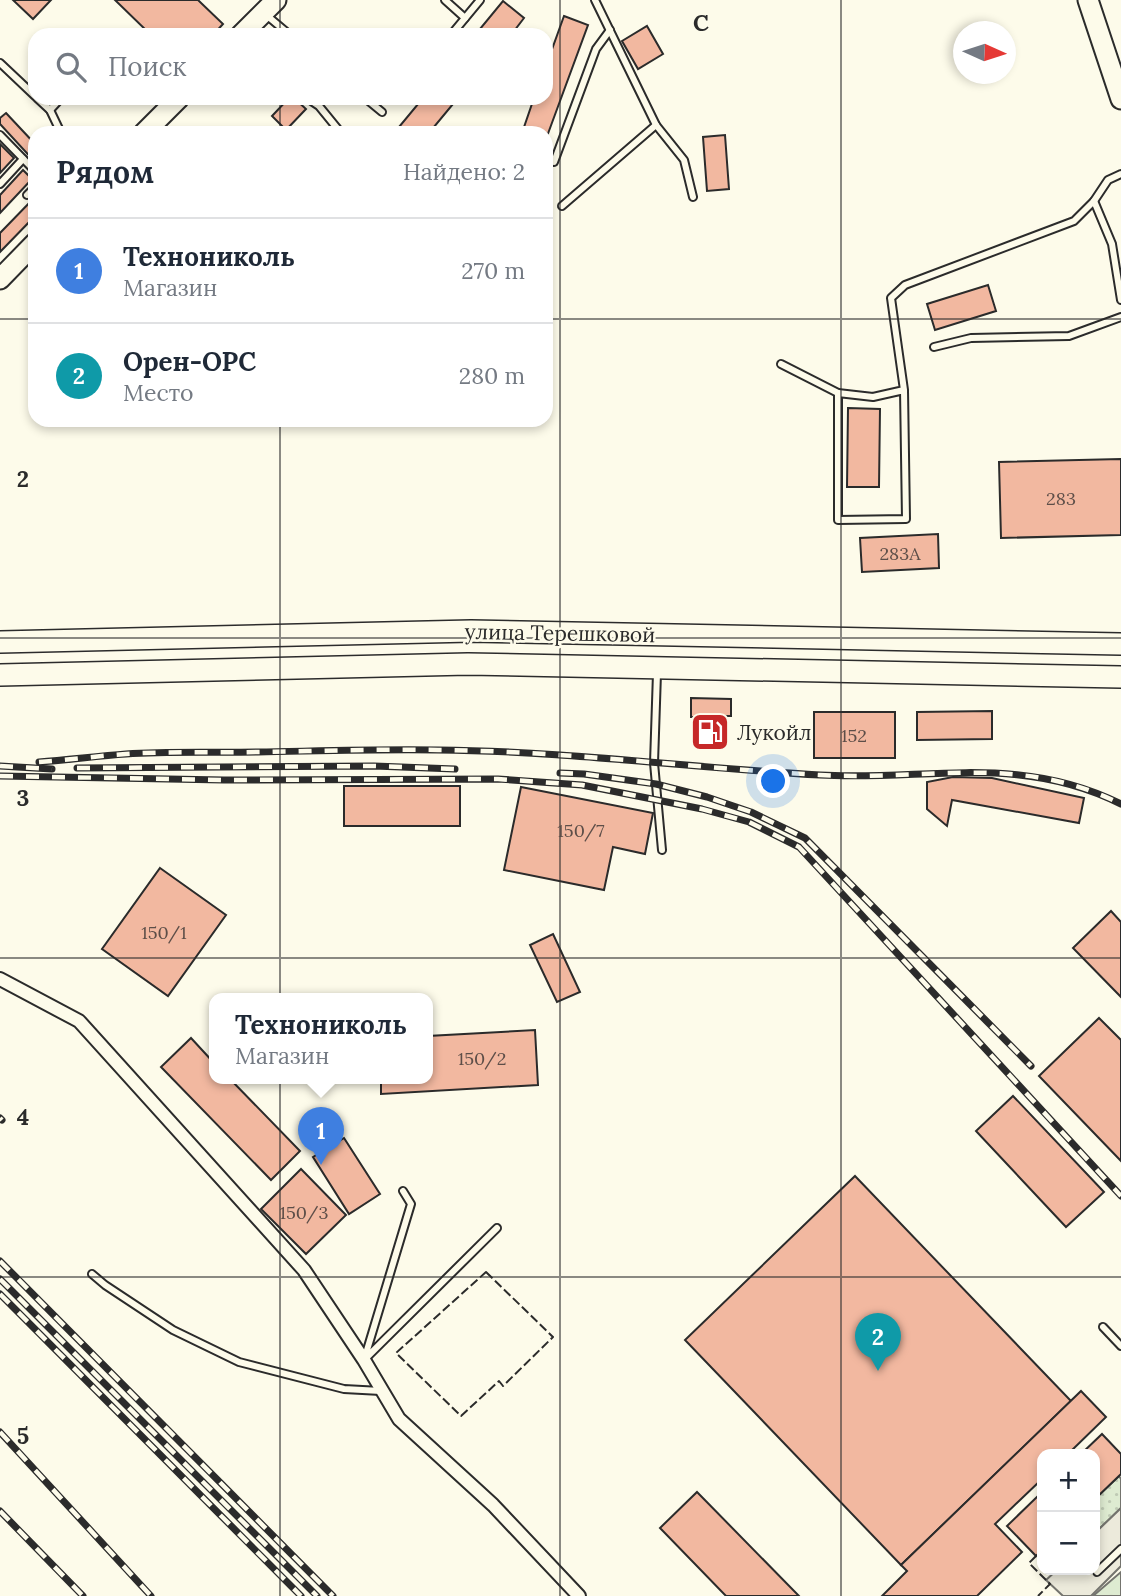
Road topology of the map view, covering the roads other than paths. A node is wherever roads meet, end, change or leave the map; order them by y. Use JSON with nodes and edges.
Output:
{"nodes":[{"id":1,"x":445,"y":0,"type":"edge"},
{"id":2,"x":481,"y":0,"type":"edge"},
{"id":3,"x":595,"y":0,"type":"edge"},
{"id":4,"x":1088,"y":0,"type":"edge"},
{"id":5,"x":270,"y":6,"type":"edge"},
{"id":6,"x":465,"y":18,"type":"junction"},
{"id":7,"x":249,"y":28,"type":"edge"},
{"id":8,"x":285,"y":28,"type":"edge"},
{"id":9,"x":457,"y":28,"type":"edge"},
{"id":10,"x":610,"y":30,"type":"junction"},
{"id":11,"x":0,"y":63,"type":"edge"},
{"id":12,"x":28,"y":89,"type":"edge"},
{"id":13,"x":1121,"y":99,"type":"edge"},
{"id":14,"x":45,"y":105,"type":"edge"},
{"id":15,"x":55,"y":105,"type":"edge"},
{"id":16,"x":172,"y":105,"type":"edge"},
{"id":17,"x":318,"y":105,"type":"edge"},
{"id":18,"x":374,"y":105,"type":"edge"},
{"id":19,"x":50,"y":110,"type":"junction"},
{"id":20,"x":382,"y":112,"type":"dead end"},
{"id":21,"x":656,"y":125,"type":"junction"},
{"id":22,"x":58,"y":126,"type":"edge"},
{"id":23,"x":151,"y":126,"type":"edge"},
{"id":24,"x":335,"y":126,"type":"edge"},
{"id":25,"x":0,"y":135,"type":"edge"},
{"id":26,"x":23,"y":159,"type":"junction"},
{"id":27,"x":554,"y":162,"type":"dead end"},
{"id":28,"x":28,"y":164,"type":"edge"},
{"id":29,"x":1121,"y":174,"type":"edge"},
{"id":30,"x":0,"y":184,"type":"edge"},
{"id":31,"x":693,"y":197,"type":"dead end"},
{"id":32,"x":1094,"y":201,"type":"junction"},
{"id":33,"x":562,"y":206,"type":"dead end"},
{"id":34,"x":28,"y":250,"type":"edge"},
{"id":35,"x":0,"y":279,"type":"edge"},
{"id":36,"x":1121,"y":300,"type":"edge"},
{"id":37,"x":1121,"y":317,"type":"edge"},
{"id":38,"x":934,"y":347,"type":"dead end"},
{"id":39,"x":781,"y":363,"type":"dead end"},
{"id":40,"x":904,"y":390,"type":"junction"},
{"id":41,"x":838,"y":393,"type":"junction"},
{"id":42,"x":658,"y":635,"type":"junction"},
{"id":43,"x":0,"y":642,"type":"edge"},
{"id":44,"x":1121,"y":644,"type":"edge"},
{"id":45,"x":657,"y":667,"type":"junction"},
{"id":46,"x":0,"y":676,"type":"edge"},
{"id":47,"x":1121,"y":677,"type":"edge"},
{"id":48,"x":662,"y":850,"type":"dead end"},
{"id":49,"x":0,"y":979,"type":"edge"},
{"id":50,"x":403,"y":1191,"type":"dead end"},
{"id":51,"x":497,"y":1228,"type":"dead end"},
{"id":52,"x":92,"y":1273,"type":"dead end"},
{"id":53,"x":1103,"y":1327,"type":"dead end"},
{"id":54,"x":1121,"y":1346,"type":"edge"},
{"id":55,"x":364,"y":1360,"type":"junction"},
{"id":56,"x":383,"y":1391,"type":"junction"},
{"id":57,"x":1121,"y":1549,"type":"edge"},
{"id":58,"x":1100,"y":1569,"type":"edge"},
{"id":59,"x":579,"y":1596,"type":"edge"}],
"edges":[{"from":1,"to":6,"type":"lane"},
{"from":2,"to":6,"type":"lane"},
{"from":3,"to":10,"type":"lane"},
{"from":4,"to":13,"type":"street"},
{"from":5,"to":7,"type":"street"},
{"from":5,"to":8,"type":"lane"},
{"from":6,"to":9,"type":"lane"},
{"from":10,"to":21,"type":"lane"},
{"from":10,"to":27,"type":"lane"},
{"from":11,"to":12,"type":"lane"},
{"from":14,"to":19,"type":"lane"},
{"from":15,"to":19,"type":"lane"},
{"from":16,"to":23,"type":"street"},
{"from":17,"to":24,"type":"lane"},
{"from":18,"to":20,"type":"lane"},
{"from":19,"to":22,"type":"lane"},
{"from":21,"to":31,"type":"lane"},
{"from":21,"to":33,"type":"lane"},
{"from":25,"to":26,"type":"lane"},
{"from":26,"to":28,"type":"lane"},
{"from":26,"to":30,"type":"lane"},
{"from":29,"to":32,"type":"lane"},
{"from":32,"to":36,"type":"lane"},
{"from":32,"to":40,"type":"lane"},
{"from":34,"to":35,"type":"street"},
{"from":37,"to":38,"type":"lane"},
{"from":39,"to":41,"type":"lane"},
{"from":40,"to":41,"type":"lane"},
{"from":40,"to":41,"type":"lane"},
{"from":42,"to":43,"type":"main road","name":"улица Терешковой"},
{"from":42,"to":44,"type":"main road","name":"улица Терешковой"},
{"from":42,"to":45,"type":"main road"},
{"from":45,"to":46,"type":"main road","name":"улица Терешковой"},
{"from":45,"to":47,"type":"main road","name":"улица Терешковой"},
{"from":45,"to":48,"type":"lane"},
{"from":49,"to":55,"type":"street"},
{"from":50,"to":55,"type":"lane"},
{"from":51,"to":55,"type":"lane"},
{"from":52,"to":56,"type":"lane"},
{"from":53,"to":54,"type":"lane"},
{"from":55,"to":56,"type":"street"},
{"from":56,"to":59,"type":"street"},
{"from":57,"to":58,"type":"lane"}]}
